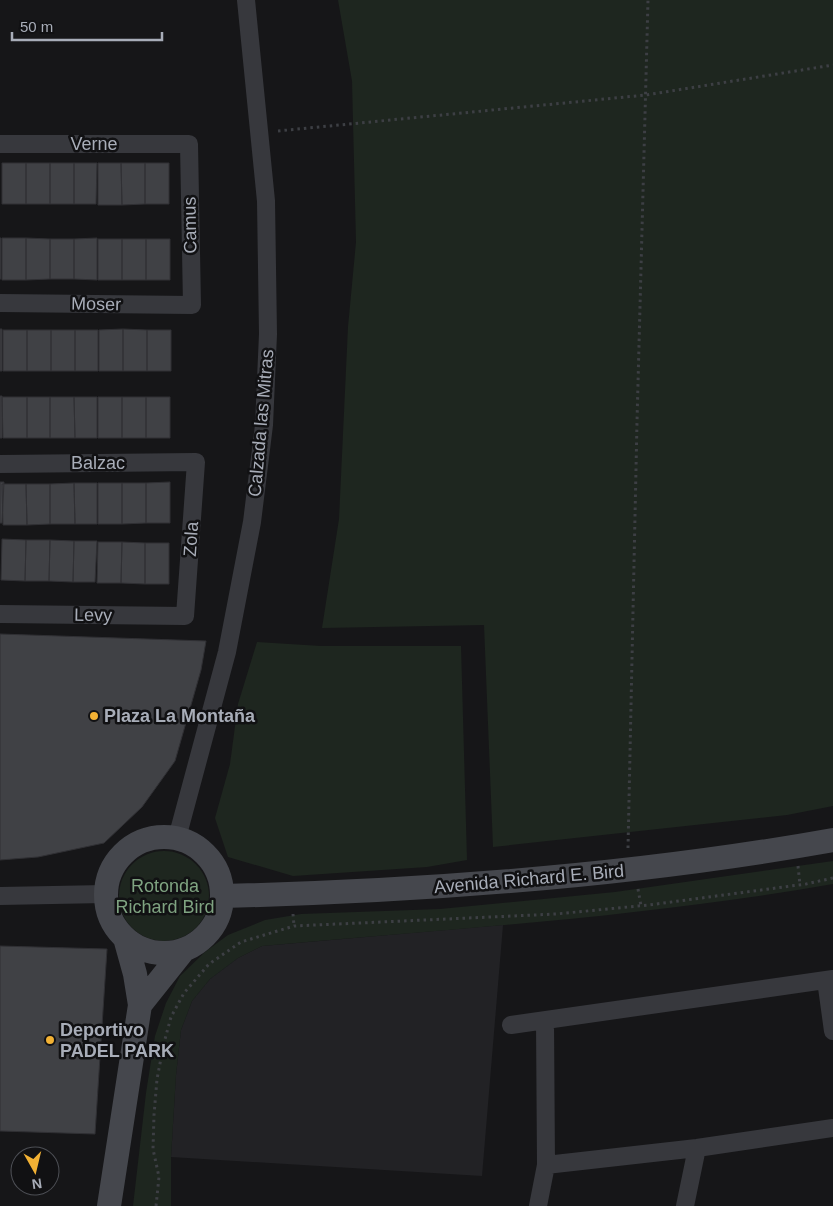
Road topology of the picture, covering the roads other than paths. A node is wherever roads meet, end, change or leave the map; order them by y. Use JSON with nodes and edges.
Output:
{"nodes":[{"id":1,"x":246,"y":0,"type":"edge"},
{"id":2,"x":0,"y":144,"type":"edge"},
{"id":3,"x":189,"y":144,"type":"joint"},
{"id":4,"x":0,"y":304,"type":"edge"},
{"id":5,"x":192,"y":305,"type":"joint"},
{"id":6,"x":196,"y":462,"type":"joint"},
{"id":7,"x":0,"y":464,"type":"edge"},
{"id":8,"x":0,"y":614,"type":"edge"},
{"id":9,"x":185,"y":616,"type":"joint"},
{"id":10,"x":177,"y":838,"type":"junction"},
{"id":11,"x":833,"y":840,"type":"edge"},
{"id":12,"x":105,"y":894,"type":"junction"},
{"id":13,"x":0,"y":896,"type":"edge"},
{"id":14,"x":223,"y":896,"type":"junction"},
{"id":15,"x":125,"y":938,"type":"junction"},
{"id":16,"x":183,"y":951,"type":"junction"},
{"id":17,"x":830,"y":979,"type":"edge"},
{"id":18,"x":140,"y":1006,"type":"junction"},
{"id":19,"x":544,"y":1021,"type":"junction"},
{"id":20,"x":511,"y":1025,"type":"dead end"},
{"id":21,"x":833,"y":1031,"type":"edge"},
{"id":22,"x":833,"y":1128,"type":"edge"},
{"id":23,"x":697,"y":1148,"type":"junction"},
{"id":24,"x":546,"y":1164,"type":"junction"},
{"id":25,"x":109,"y":1206,"type":"edge"},
{"id":26,"x":538,"y":1206,"type":"edge"},
{"id":27,"x":685,"y":1206,"type":"edge"}],
"edges":[{"from":1,"to":10,"type":"street","name":"Calzada las Mitras"},
{"from":2,"to":3,"type":"street","name":"Verne"},
{"from":3,"to":5,"type":"street","name":"Camus"},
{"from":4,"to":5,"type":"street","name":"Moser"},
{"from":6,"to":7,"type":"street","name":"Balzac"},
{"from":6,"to":9,"type":"street","name":"Zola"},
{"from":8,"to":9,"type":"street","name":"Levy"},
{"from":10,"to":12,"type":"street"},
{"from":10,"to":14,"type":"street"},
{"from":11,"to":14,"type":"street","name":"Avenida Richard E. Bird"},
{"from":12,"to":13,"type":"street"},
{"from":12,"to":15,"type":"street"},
{"from":14,"to":16,"type":"street"},
{"from":15,"to":16,"type":"street"},
{"from":15,"to":18,"type":"street"},
{"from":16,"to":18,"type":"street"},
{"from":17,"to":19,"type":"street"},
{"from":17,"to":21,"type":"street"},
{"from":18,"to":25,"type":"street"},
{"from":19,"to":20,"type":"street"},
{"from":19,"to":24,"type":"street"},
{"from":22,"to":23,"type":"street"},
{"from":23,"to":24,"type":"street"},
{"from":23,"to":27,"type":"street"},
{"from":24,"to":26,"type":"street"}]}
